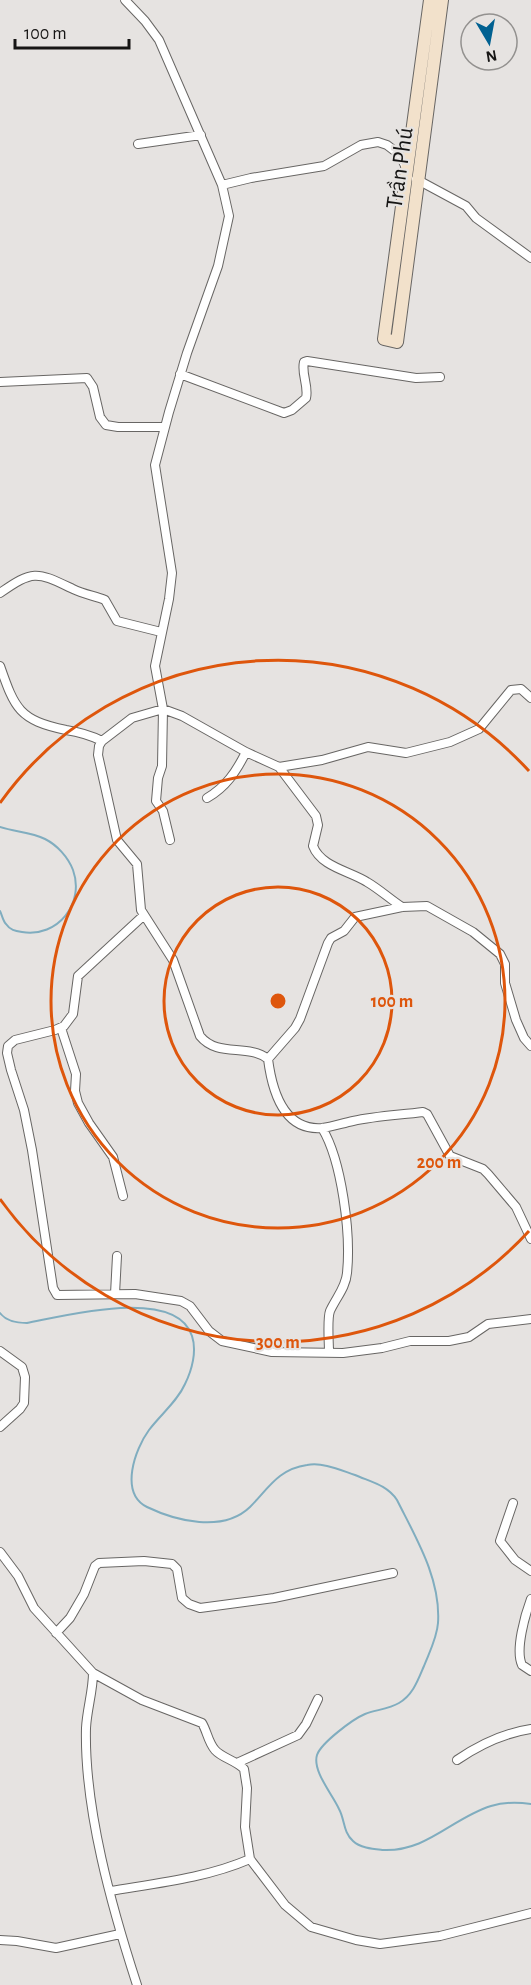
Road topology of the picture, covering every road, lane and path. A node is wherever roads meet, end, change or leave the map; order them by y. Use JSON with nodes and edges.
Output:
{"nodes":[{"id":1,"x":125,"y":0,"type":"edge"},
{"id":2,"x":430,"y":0,"type":"edge"},
{"id":3,"x":442,"y":0,"type":"edge"},
{"id":4,"x":201,"y":135,"type":"junction"},
{"id":5,"x":138,"y":144,"type":"dead end"},
{"id":6,"x":408,"y":171,"type":"junction"},
{"id":7,"x":418,"y":182,"type":"junction"},
{"id":8,"x":222,"y":185,"type":"junction"},
{"id":9,"x":531,"y":258,"type":"edge"},
{"id":10,"x":180,"y":374,"type":"junction"},
{"id":11,"x":440,"y":377,"type":"dead end"},
{"id":12,"x":0,"y":382,"type":"edge"},
{"id":13,"x":165,"y":427,"type":"junction"},
{"id":14,"x":0,"y":593,"type":"edge"},
{"id":15,"x":161,"y":632,"type":"junction"},
{"id":16,"x":0,"y":666,"type":"edge"},
{"id":17,"x":531,"y":699,"type":"edge"},
{"id":18,"x":163,"y":709,"type":"junction"},
{"id":19,"x":102,"y":741,"type":"junction"},
{"id":20,"x":246,"y":753,"type":"junction"},
{"id":21,"x":279,"y":767,"type":"junction"},
{"id":22,"x":207,"y":798,"type":"dead end"},
{"id":23,"x":170,"y":840,"type":"dead end"},
{"id":24,"x":402,"y":908,"type":"junction"},
{"id":25,"x":143,"y":916,"type":"junction"},
{"id":26,"x":61,"y":1029,"type":"junction"},
{"id":27,"x":531,"y":1046,"type":"edge"},
{"id":28,"x":268,"y":1059,"type":"junction"},
{"id":29,"x":322,"y":1128,"type":"junction"},
{"id":30,"x":123,"y":1196,"type":"dead end"},
{"id":31,"x":531,"y":1239,"type":"edge"},
{"id":32,"x":117,"y":1256,"type":"dead end"},
{"id":33,"x":116,"y":1294,"type":"junction"},
{"id":34,"x":531,"y":1319,"type":"edge"},
{"id":35,"x":0,"y":1351,"type":"edge"},
{"id":36,"x":329,"y":1352,"type":"junction"},
{"id":37,"x":0,"y":1427,"type":"edge"},
{"id":38,"x":513,"y":1503,"type":"dead end"},
{"id":39,"x":0,"y":1552,"type":"edge"},
{"id":40,"x":531,"y":1571,"type":"edge"},
{"id":41,"x":393,"y":1573,"type":"dead end"},
{"id":42,"x":531,"y":1599,"type":"edge"},
{"id":43,"x":56,"y":1633,"type":"junction"},
{"id":44,"x":531,"y":1671,"type":"edge"},
{"id":45,"x":93,"y":1673,"type":"junction"},
{"id":46,"x":318,"y":1699,"type":"dead end"},
{"id":47,"x":531,"y":1729,"type":"edge"},
{"id":48,"x":457,"y":1760,"type":"dead end"},
{"id":49,"x":237,"y":1763,"type":"junction"},
{"id":50,"x":250,"y":1859,"type":"junction"},
{"id":51,"x":110,"y":1891,"type":"junction"},
{"id":52,"x":531,"y":1913,"type":"edge"},
{"id":53,"x":120,"y":1934,"type":"junction"},
{"id":54,"x":0,"y":1940,"type":"edge"},
{"id":55,"x":137,"y":1985,"type":"edge"}],
"edges":[{"from":1,"to":4,"type":"street"},
{"from":2,"to":6,"type":"main road","name":"Trần Phú"},
{"from":3,"to":7,"type":"main road","name":"Trần Phú"},
{"from":4,"to":5,"type":"street"},
{"from":4,"to":8,"type":"street"},
{"from":6,"to":7,"type":"street"},
{"from":6,"to":7,"type":"main road","name":"Trần Phú"},
{"from":6,"to":8,"type":"street"},
{"from":7,"to":9,"type":"street"},
{"from":8,"to":10,"type":"street"},
{"from":10,"to":11,"type":"street"},
{"from":10,"to":13,"type":"street"},
{"from":12,"to":13,"type":"street"},
{"from":13,"to":15,"type":"street"},
{"from":14,"to":15,"type":"street"},
{"from":15,"to":18,"type":"street"},
{"from":16,"to":19,"type":"street"},
{"from":17,"to":21,"type":"street"},
{"from":18,"to":19,"type":"street"},
{"from":18,"to":20,"type":"street"},
{"from":18,"to":23,"type":"street"},
{"from":19,"to":25,"type":"street"},
{"from":20,"to":21,"type":"street"},
{"from":20,"to":22,"type":"street"},
{"from":21,"to":24,"type":"street"},
{"from":24,"to":27,"type":"street"},
{"from":24,"to":28,"type":"street"},
{"from":25,"to":26,"type":"street"},
{"from":25,"to":28,"type":"street"},
{"from":26,"to":30,"type":"street"},
{"from":26,"to":33,"type":"street"},
{"from":28,"to":29,"type":"street"},
{"from":29,"to":31,"type":"street"},
{"from":29,"to":36,"type":"street"},
{"from":32,"to":33,"type":"street"},
{"from":33,"to":36,"type":"street"},
{"from":34,"to":36,"type":"street"},
{"from":35,"to":37,"type":"street"},
{"from":38,"to":40,"type":"street"},
{"from":39,"to":43,"type":"street"},
{"from":41,"to":43,"type":"street"},
{"from":42,"to":44,"type":"street"},
{"from":43,"to":45,"type":"street"},
{"from":45,"to":49,"type":"street"},
{"from":45,"to":51,"type":"street"},
{"from":46,"to":49,"type":"street"},
{"from":47,"to":48,"type":"street"},
{"from":49,"to":50,"type":"street"},
{"from":50,"to":51,"type":"street"},
{"from":50,"to":52,"type":"street"},
{"from":51,"to":53,"type":"street"},
{"from":53,"to":54,"type":"street"},
{"from":53,"to":55,"type":"street"}]}
